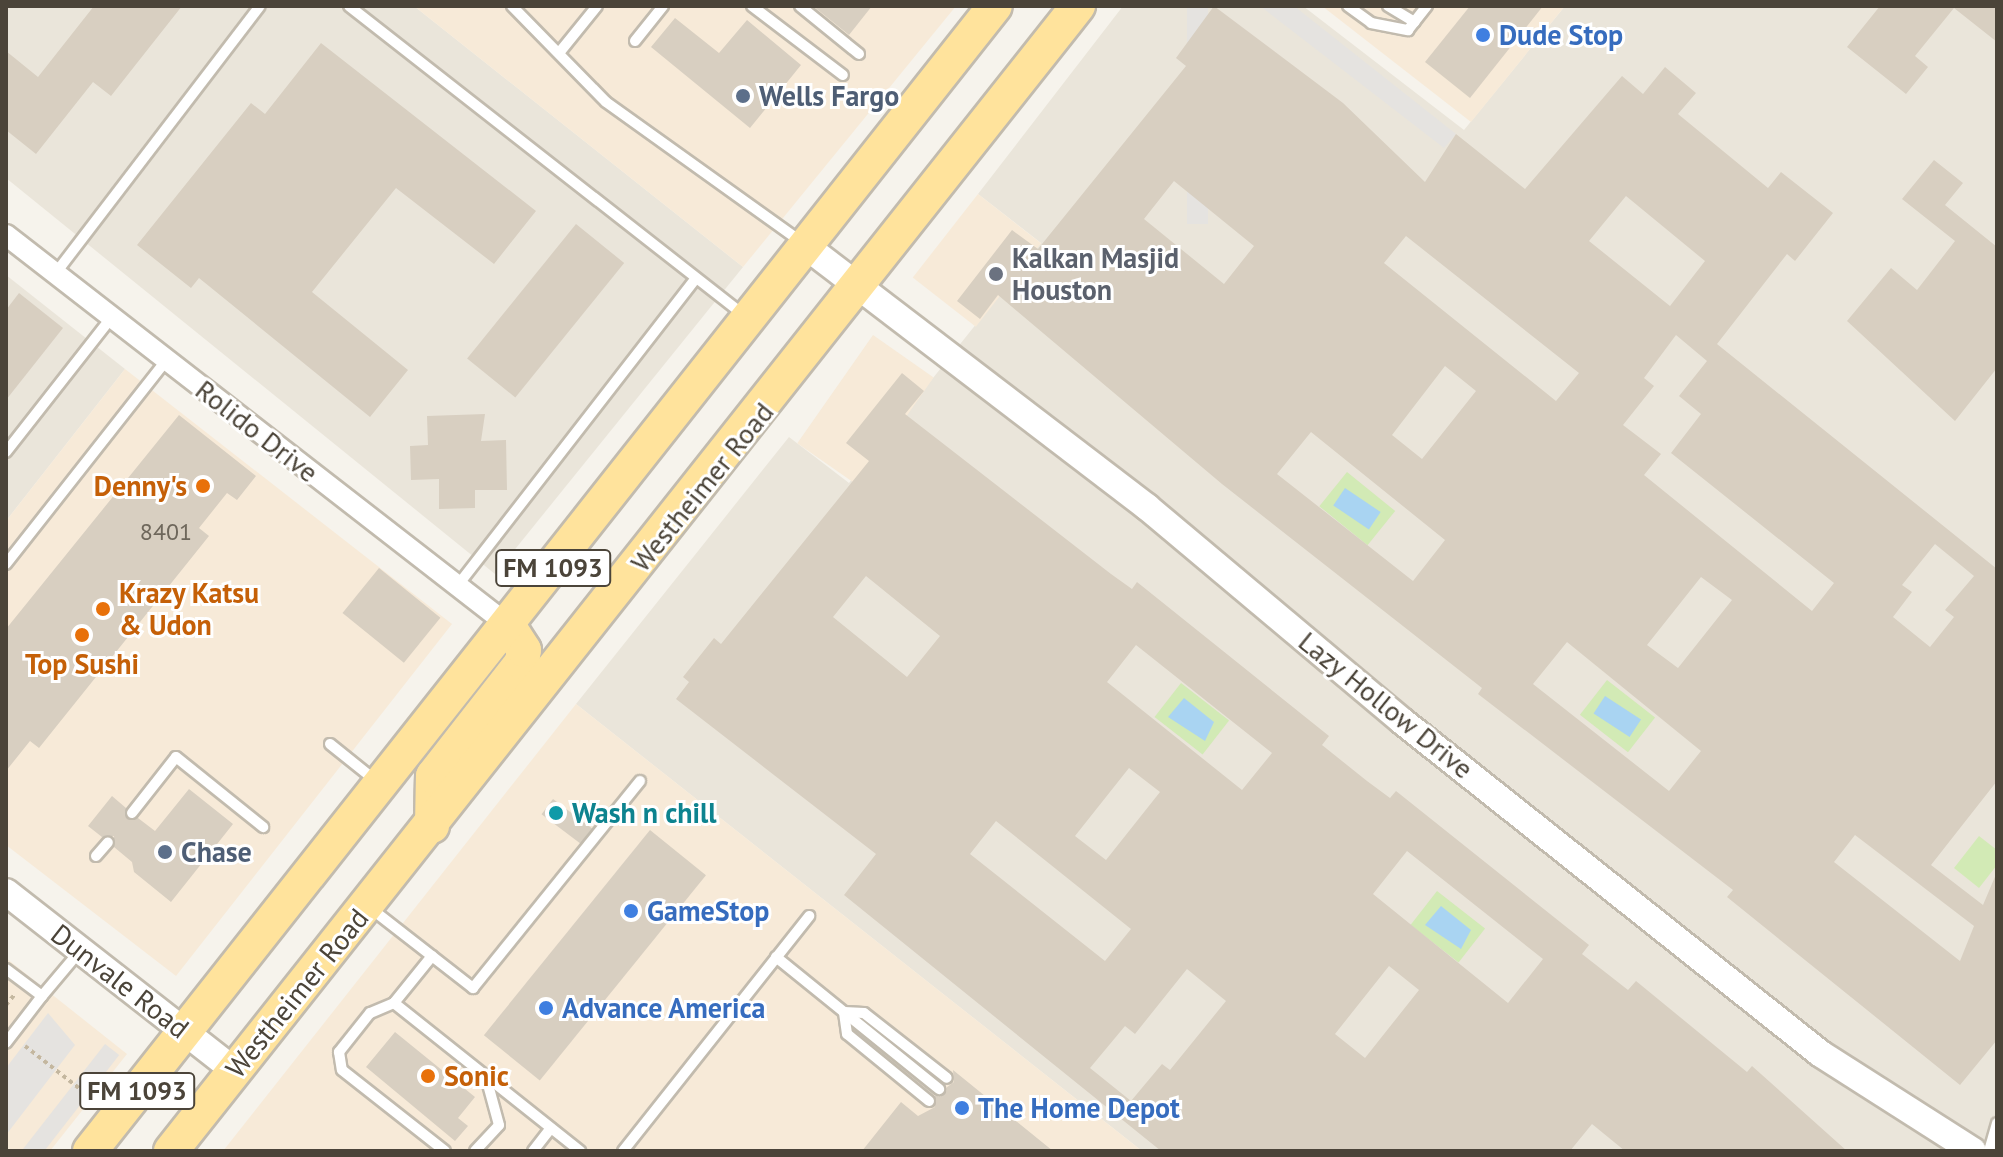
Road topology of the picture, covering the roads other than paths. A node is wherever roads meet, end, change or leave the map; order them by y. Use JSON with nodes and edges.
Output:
{"nodes":[{"id":1,"x":260,"y":6,"type":"edge"},
{"id":2,"x":349,"y":6,"type":"edge"},
{"id":3,"x":512,"y":6,"type":"edge"},
{"id":4,"x":597,"y":6,"type":"edge"},
{"id":5,"x":663,"y":6,"type":"edge"},
{"id":6,"x":752,"y":6,"type":"edge"},
{"id":7,"x":800,"y":6,"type":"edge"},
{"id":8,"x":995,"y":6,"type":"edge"},
{"id":9,"x":1078,"y":6,"type":"edge"},
{"id":10,"x":1348,"y":6,"type":"edge"},
{"id":11,"x":1388,"y":6,"type":"edge"},
{"id":12,"x":1426,"y":6,"type":"edge"},
{"id":13,"x":1415,"y":22,"type":"junction"},
{"id":14,"x":635,"y":41,"type":"dead end"},
{"id":15,"x":559,"y":53,"type":"junction"},
{"id":16,"x":859,"y":54,"type":"dead end"},
{"id":17,"x":843,"y":75,"type":"dead end"},
{"id":18,"x":6,"y":235,"type":"edge"},
{"id":19,"x":807,"y":247,"type":"junction"},
{"id":20,"x":55,"y":274,"type":"junction"},
{"id":21,"x":696,"y":278,"type":"junction"},
{"id":22,"x":861,"y":286,"type":"junction"},
{"id":23,"x":112,"y":317,"type":"junction"},
{"id":24,"x":748,"y":319,"type":"junction"},
{"id":25,"x":166,"y":361,"type":"junction"},
{"id":26,"x":6,"y":452,"type":"edge"},
{"id":27,"x":6,"y":564,"type":"edge"},
{"id":28,"x":458,"y":585,"type":"junction"},
{"id":29,"x":508,"y":625,"type":"junction"},
{"id":30,"x":330,"y":744,"type":"dead end"},
{"id":31,"x":640,"y":781,"type":"dead end"},
{"id":32,"x":381,"y":784,"type":"junction"},
{"id":33,"x":132,"y":813,"type":"dead end"},
{"id":34,"x":432,"y":826,"type":"junction"},
{"id":35,"x":263,"y":827,"type":"dead end"},
{"id":36,"x":108,"y":842,"type":"dead end"},
{"id":37,"x":96,"y":856,"type":"dead end"},
{"id":38,"x":6,"y":892,"type":"edge"},
{"id":39,"x":367,"y":906,"type":"junction"},
{"id":40,"x":809,"y":916,"type":"dead end"},
{"id":41,"x":80,"y":950,"type":"junction"},
{"id":42,"x":432,"y":956,"type":"junction"},
{"id":43,"x":776,"y":957,"type":"junction"},
{"id":44,"x":6,"y":969,"type":"edge"},
{"id":45,"x":42,"y":996,"type":"junction"},
{"id":46,"x":394,"y":1003,"type":"junction"},
{"id":47,"x":844,"y":1012,"type":"junction"},
{"id":48,"x":184,"y":1031,"type":"junction"},
{"id":49,"x":9,"y":1039,"type":"edge"},
{"id":50,"x":234,"y":1070,"type":"junction"},
{"id":51,"x":486,"y":1076,"type":"junction"},
{"id":52,"x":947,"y":1078,"type":"dead end"},
{"id":53,"x":939,"y":1089,"type":"dead end"},
{"id":54,"x":929,"y":1101,"type":"dead end"},
{"id":55,"x":1997,"y":1123,"type":"edge"},
{"id":56,"x":551,"y":1128,"type":"junction"},
{"id":57,"x":90,"y":1151,"type":"edge"},
{"id":58,"x":171,"y":1151,"type":"edge"},
{"id":59,"x":445,"y":1151,"type":"edge"},
{"id":60,"x":475,"y":1151,"type":"edge"},
{"id":61,"x":533,"y":1151,"type":"edge"},
{"id":62,"x":580,"y":1151,"type":"edge"},
{"id":63,"x":623,"y":1151,"type":"edge"},
{"id":64,"x":1973,"y":1151,"type":"edge"},
{"id":65,"x":1989,"y":1151,"type":"edge"}],
"edges":[{"from":1,"to":20,"type":"lane"},
{"from":2,"to":21,"type":"lane"},
{"from":3,"to":15,"type":"lane"},
{"from":4,"to":15,"type":"lane"},
{"from":5,"to":14,"type":"lane"},
{"from":6,"to":17,"type":"lane"},
{"from":7,"to":16,"type":"lane"},
{"from":8,"to":19,"type":"main road","number":"FM 1093"},
{"from":9,"to":22,"type":"main road","name":"Westheimer Road","number":"FM 1093"},
{"from":10,"to":13,"type":"lane"},
{"from":11,"to":13,"type":"lane"},
{"from":12,"to":13,"type":"lane"},
{"from":15,"to":19,"type":"lane"},
{"from":18,"to":20,"type":"street","name":"Rolido Drive"},
{"from":19,"to":22,"type":"street","name":"Lazy Hollow Drive"},
{"from":19,"to":24,"type":"main road","number":"FM 1093"},
{"from":20,"to":23,"type":"street","name":"Rolido Drive"},
{"from":21,"to":24,"type":"lane"},
{"from":21,"to":28,"type":"lane"},
{"from":22,"to":34,"type":"main road","name":"Westheimer Road","number":"FM 1093"},
{"from":22,"to":64,"type":"street","name":"Lazy Hollow Drive"},
{"from":23,"to":25,"type":"street","name":"Rolido Drive"},
{"from":23,"to":26,"type":"lane"},
{"from":24,"to":29,"type":"main road","number":"FM 1093"},
{"from":25,"to":27,"type":"lane"},
{"from":25,"to":28,"type":"street","name":"Rolido Drive"},
{"from":28,"to":29,"type":"street","name":"Rolido Drive"},
{"from":29,"to":32,"type":"main road","number":"FM 1093"},
{"from":29,"to":34,"type":"main road"},
{"from":30,"to":32,"type":"lane"},
{"from":31,"to":42,"type":"lane"},
{"from":32,"to":48,"type":"main road","number":"FM 1093"},
{"from":33,"to":35,"type":"lane"},
{"from":34,"to":39,"type":"main road","name":"Westheimer Road","number":"FM 1093"},
{"from":36,"to":37,"type":"lane"},
{"from":38,"to":41,"type":"street","name":"Dunvale Road"},
{"from":39,"to":42,"type":"lane"},
{"from":39,"to":50,"type":"main road","name":"Westheimer Road","number":"FM 1093"},
{"from":40,"to":43,"type":"lane"},
{"from":41,"to":45,"type":"lane"},
{"from":41,"to":48,"type":"street","name":"Dunvale Road"},
{"from":42,"to":46,"type":"lane"},
{"from":43,"to":47,"type":"lane"},
{"from":43,"to":63,"type":"lane"},
{"from":44,"to":45,"type":"lane"},
{"from":45,"to":49,"type":"lane"},
{"from":46,"to":51,"type":"lane"},
{"from":46,"to":59,"type":"lane"},
{"from":47,"to":52,"type":"lane"},
{"from":47,"to":53,"type":"lane"},
{"from":47,"to":54,"type":"lane"},
{"from":48,"to":50,"type":"street","name":"Dunvale Road"},
{"from":48,"to":57,"type":"main road","number":"FM 1093"},
{"from":50,"to":58,"type":"main road","name":"Westheimer Road","number":"FM 1093"},
{"from":51,"to":56,"type":"lane"},
{"from":51,"to":60,"type":"lane"},
{"from":55,"to":65,"type":"lane"},
{"from":56,"to":61,"type":"lane"},
{"from":56,"to":62,"type":"lane"}]}
